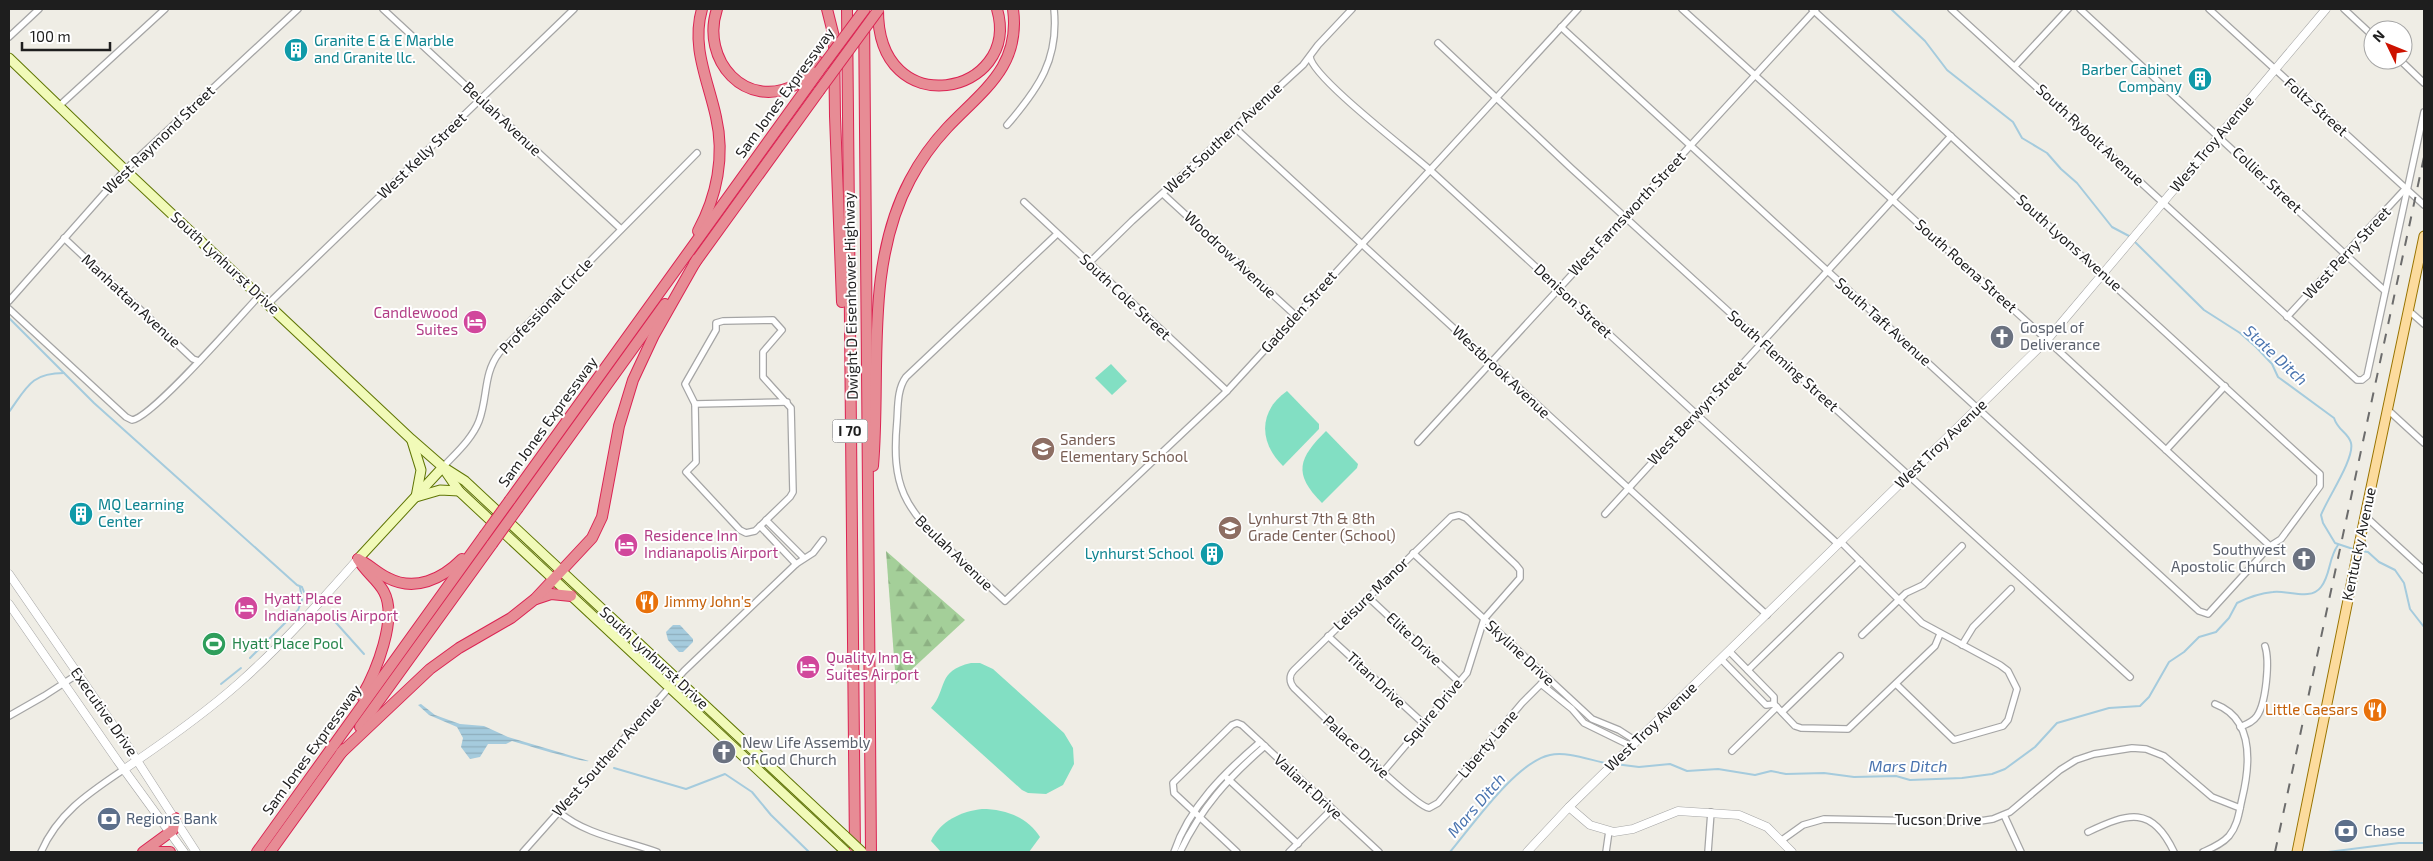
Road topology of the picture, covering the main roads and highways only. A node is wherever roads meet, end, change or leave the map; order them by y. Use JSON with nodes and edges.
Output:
{"nodes":[{"id":1,"x":702,"y":9,"type":"edge"},
{"id":2,"x":717,"y":9,"type":"edge"},
{"id":3,"x":827,"y":9,"type":"edge"},
{"id":4,"x":847,"y":9,"type":"edge"},
{"id":5,"x":864,"y":9,"type":"edge"},
{"id":6,"x":997,"y":9,"type":"edge"},
{"id":7,"x":1013,"y":9,"type":"edge"},
{"id":8,"x":877,"y":10,"type":"edge"},
{"id":9,"x":9,"y":58,"type":"edge"},
{"id":10,"x":819,"y":67,"type":"junction"},
{"id":11,"x":2424,"y":236,"type":"edge"},
{"id":12,"x":697,"y":259,"type":"junction"},
{"id":13,"x":664,"y":286,"type":"junction"},
{"id":14,"x":849,"y":360,"type":"junction"},
{"id":15,"x":411,"y":439,"type":"junction"},
{"id":16,"x":443,"y":467,"type":"junction"},
{"id":17,"x":459,"y":490,"type":"junction"},
{"id":18,"x":416,"y":497,"type":"junction"},
{"id":19,"x":514,"y":504,"type":"junction"},
{"id":20,"x":867,"y":526,"type":"junction"},
{"id":21,"x":484,"y":536,"type":"junction"},
{"id":22,"x":358,"y":559,"type":"junction"},
{"id":23,"x":561,"y":570,"type":"junction"},
{"id":24,"x":553,"y":578,"type":"junction"},
{"id":25,"x":571,"y":596,"type":"junction"},
{"id":26,"x":535,"y":600,"type":"junction"},
{"id":27,"x":341,"y":734,"type":"junction"},
{"id":28,"x":341,"y":753,"type":"junction"},
{"id":29,"x":174,"y":818,"type":"road end"},
{"id":30,"x":145,"y":852,"type":"edge"},
{"id":31,"x":170,"y":852,"type":"edge"},
{"id":32,"x":256,"y":852,"type":"edge"},
{"id":33,"x":270,"y":852,"type":"edge"},
{"id":34,"x":849,"y":852,"type":"edge"},
{"id":35,"x":862,"y":852,"type":"edge"},
{"id":36,"x":871,"y":852,"type":"edge"},
{"id":37,"x":2297,"y":852,"type":"edge"}],
"edges":[{"from":1,"to":13,"type":"highway"},
{"from":2,"to":10,"type":"highway"},
{"from":3,"to":14,"type":"highway"},
{"from":4,"to":14,"type":"highway","name":"Dwight D Eisenhower Highway","number":"I 70"},
{"from":5,"to":10,"type":"highway","name":"Sam Jones Expressway","bridge":true},
{"from":5,"to":20,"type":"highway","name":"Dwight D Eisenhower Highway","number":"I 70"},
{"from":6,"to":8,"type":"highway"},
{"from":7,"to":20,"type":"highway"},
{"from":8,"to":12,"type":"highway","name":"Sam Jones Expressway","bridge":true},
{"from":9,"to":15,"type":"main road","name":"South Lynhurst Drive"},
{"from":10,"to":13,"type":"highway","name":"Sam Jones Expressway"},
{"from":11,"to":37,"type":"main road","name":"Kentucky Avenue"},
{"from":12,"to":19,"type":"highway","name":"Sam Jones Expressway"},
{"from":12,"to":23,"type":"highway"},
{"from":13,"to":19,"type":"highway","name":"Sam Jones Expressway"},
{"from":14,"to":34,"type":"highway","name":"Dwight D Eisenhower Highway","number":"I 70"},
{"from":15,"to":16,"type":"main road","name":"South Lynhurst Drive"},
{"from":15,"to":18,"type":"main road"},
{"from":16,"to":17,"type":"main road","name":"South Lynhurst Drive"},
{"from":16,"to":18,"type":"main road"},
{"from":16,"to":23,"type":"main road","name":"South Lynhurst Drive"},
{"from":17,"to":18,"type":"main road"},
{"from":17,"to":24,"type":"main road","name":"South Lynhurst Drive"},
{"from":18,"to":22,"type":"main road"},
{"from":19,"to":21,"type":"highway","name":"Sam Jones Expressway","bridge":true},
{"from":19,"to":28,"type":"highway","name":"Sam Jones Expressway","bridge":true},
{"from":20,"to":36,"type":"highway","name":"Dwight D Eisenhower Highway","number":"I 70"},
{"from":21,"to":22,"type":"highway"},
{"from":21,"to":27,"type":"highway","name":"Sam Jones Expressway"},
{"from":22,"to":27,"type":"highway"},
{"from":23,"to":24,"type":"highway"},
{"from":23,"to":35,"type":"main road","name":"South Lynhurst Drive","bridge":true},
{"from":24,"to":25,"type":"main road","name":"South Lynhurst Drive"},
{"from":24,"to":26,"type":"highway"},
{"from":25,"to":26,"type":"highway"},
{"from":25,"to":34,"type":"main road","name":"South Lynhurst Drive"},
{"from":26,"to":28,"type":"highway"},
{"from":27,"to":32,"type":"highway","name":"Sam Jones Expressway"},
{"from":28,"to":33,"type":"highway","name":"Sam Jones Expressway"},
{"from":29,"to":30,"type":"highway"},
{"from":30,"to":31,"type":"highway"}]}
